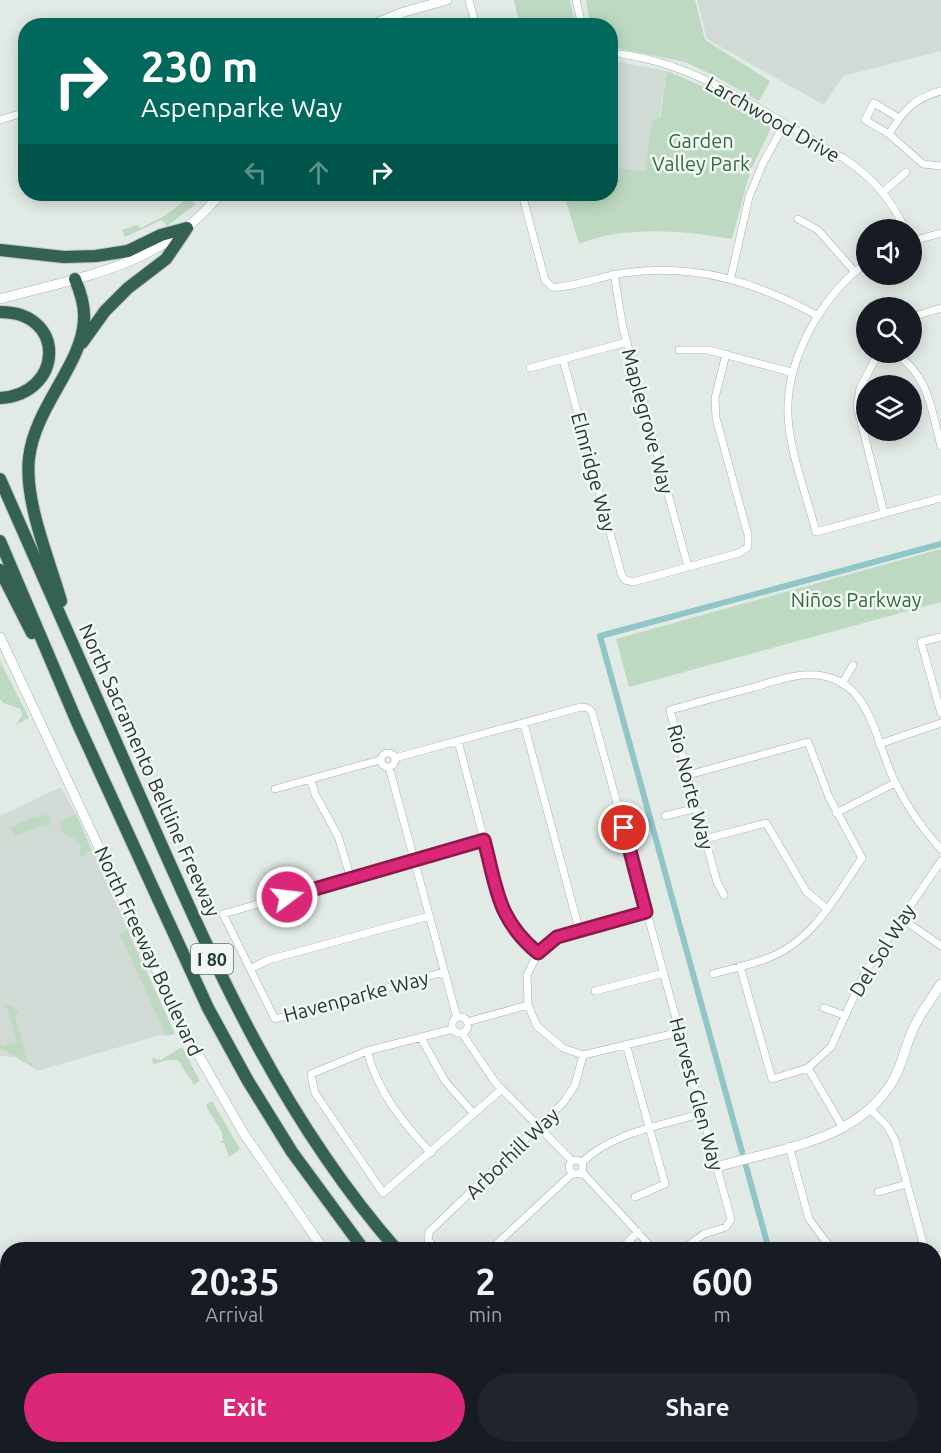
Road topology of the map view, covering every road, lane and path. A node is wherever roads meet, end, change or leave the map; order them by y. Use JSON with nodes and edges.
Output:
{"nodes":[{"id":1,"x":447,"y":0,"type":"edge"},
{"id":2,"x":469,"y":0,"type":"edge"},
{"id":3,"x":576,"y":0,"type":"edge"},
{"id":4,"x":389,"y":18,"type":"edge"},
{"id":5,"x":474,"y":18,"type":"edge"},
{"id":6,"x":580,"y":18,"type":"edge"},
{"id":7,"x":618,"y":54,"type":"edge"},
{"id":8,"x":941,"y":91,"type":"edge"},
{"id":9,"x":18,"y":114,"type":"edge"},
{"id":10,"x":899,"y":118,"type":"junction"},
{"id":11,"x":0,"y":120,"type":"edge"},
{"id":12,"x":784,"y":125,"type":"junction"},
{"id":13,"x":889,"y":134,"type":"junction"},
{"id":14,"x":941,"y":166,"type":"edge"},
{"id":15,"x":906,"y":172,"type":"dead end"},
{"id":16,"x":883,"y":192,"type":"junction"},
{"id":17,"x":213,"y":201,"type":"edge"},
{"id":18,"x":524,"y":201,"type":"edge"},
{"id":19,"x":798,"y":219,"type":"dead end"},
{"id":20,"x":899,"y":219,"type":"edge"},
{"id":21,"x":187,"y":228,"type":"junction"},
{"id":22,"x":941,"y":233,"type":"edge"},
{"id":23,"x":922,"y":238,"type":"edge"},
{"id":24,"x":0,"y":250,"type":"edge"},
{"id":25,"x":855,"y":272,"type":"joint"},
{"id":26,"x":614,"y":274,"type":"junction"},
{"id":27,"x":731,"y":278,"type":"junction"},
{"id":28,"x":75,"y":279,"type":"junction"},
{"id":29,"x":0,"y":299,"type":"edge"},
{"id":30,"x":941,"y":308,"type":"edge"},
{"id":31,"x":0,"y":312,"type":"edge"},
{"id":32,"x":922,"y":314,"type":"edge"},
{"id":33,"x":818,"y":316,"type":"junction"},
{"id":34,"x":627,"y":342,"type":"junction"},
{"id":35,"x":679,"y":350,"type":"dead end"},
{"id":36,"x":75,"y":353,"type":"junction"},
{"id":37,"x":726,"y":354,"type":"junction"},
{"id":38,"x":563,"y":359,"type":"junction"},
{"id":39,"x":873,"y":363,"type":"edge"},
{"id":40,"x":909,"y":363,"type":"edge"},
{"id":41,"x":530,"y":368,"type":"dead end"},
{"id":42,"x":791,"y":372,"type":"junction"},
{"id":43,"x":0,"y":399,"type":"edge"},
{"id":44,"x":941,"y":446,"type":"edge"},
{"id":45,"x":0,"y":479,"type":"edge"},
{"id":46,"x":941,"y":498,"type":"edge"},
{"id":47,"x":884,"y":513,"type":"junction"},
{"id":48,"x":0,"y":541,"type":"edge"},
{"id":49,"x":688,"y":567,"type":"junction"},
{"id":50,"x":0,"y":570,"type":"edge"},
{"id":51,"x":0,"y":637,"type":"edge"},
{"id":52,"x":941,"y":637,"type":"edge"},
{"id":53,"x":72,"y":643,"type":"junction"},
{"id":54,"x":853,"y":665,"type":"dead end"},
{"id":55,"x":842,"y":684,"type":"junction"},
{"id":56,"x":941,"y":713,"type":"edge"},
{"id":57,"x":77,"y":722,"type":"junction"},
{"id":58,"x":941,"y":723,"type":"edge"},
{"id":59,"x":524,"y":724,"type":"junction"},
{"id":60,"x":458,"y":741,"type":"junction"},
{"id":61,"x":879,"y":744,"type":"junction"},
{"id":62,"x":395,"y":758,"type":"junction"},
{"id":63,"x":380,"y":760,"type":"junction"},
{"id":64,"x":389,"y":767,"type":"junction"},
{"id":65,"x":688,"y":774,"type":"junction"},
{"id":66,"x":311,"y":780,"type":"junction"},
{"id":67,"x":895,"y":783,"type":"junction"},
{"id":68,"x":275,"y":789,"type":"dead end"},
{"id":69,"x":697,"y":808,"type":"junction"},
{"id":70,"x":836,"y":813,"type":"junction"},
{"id":71,"x":665,"y":816,"type":"dead end"},
{"id":72,"x":705,"y":839,"type":"junction"},
{"id":73,"x":484,"y":840,"type":"junction"},
{"id":74,"x":941,"y":849,"type":"edge"},
{"id":75,"x":413,"y":859,"type":"junction"},
{"id":76,"x":941,"y":861,"type":"edge"},
{"id":77,"x":351,"y":879,"type":"junction"},
{"id":78,"x":724,"y":895,"type":"dead end"},
{"id":79,"x":827,"y":909,"type":"junction"},
{"id":80,"x":646,"y":912,"type":"junction"},
{"id":81,"x":429,"y":916,"type":"junction"},
{"id":82,"x":902,"y":918,"type":"junction"},
{"id":83,"x":579,"y":928,"type":"junction"},
{"id":84,"x":941,"y":946,"type":"edge"},
{"id":85,"x":538,"y":953,"type":"junction"},
{"id":86,"x":740,"y":966,"type":"junction"},
{"id":87,"x":250,"y":969,"type":"junction"},
{"id":88,"x":444,"y":972,"type":"junction"},
{"id":89,"x":664,"y":973,"type":"junction"},
{"id":90,"x":713,"y":974,"type":"dead end"},
{"id":91,"x":941,"y":984,"type":"edge"},
{"id":92,"x":595,"y":991,"type":"dead end"},
{"id":93,"x":528,"y":1005,"type":"junction"},
{"id":94,"x":824,"y":1008,"type":"dead end"},
{"id":95,"x":844,"y":1015,"type":"junction"},
{"id":96,"x":457,"y":1018,"type":"junction"},
{"id":97,"x":467,"y":1022,"type":"junction"},
{"id":98,"x":453,"y":1029,"type":"junction"},
{"id":99,"x":680,"y":1032,"type":"junction"},
{"id":100,"x":462,"y":1033,"type":"junction"},
{"id":101,"x":421,"y":1038,"type":"junction"},
{"id":102,"x":626,"y":1044,"type":"junction"},
{"id":103,"x":367,"y":1051,"type":"junction"},
{"id":104,"x":583,"y":1055,"type":"junction"},
{"id":105,"x":808,"y":1068,"type":"junction"},
{"id":106,"x":502,"y":1089,"type":"junction"},
{"id":107,"x":870,"y":1109,"type":"junction"},
{"id":108,"x":702,"y":1113,"type":"junction"},
{"id":109,"x":474,"y":1114,"type":"junction"},
{"id":110,"x":539,"y":1127,"type":"junction"},
{"id":111,"x":843,"y":1128,"type":"junction"},
{"id":112,"x":651,"y":1129,"type":"junction"},
{"id":113,"x":789,"y":1146,"type":"junction"},
{"id":114,"x":431,"y":1153,"type":"junction"},
{"id":115,"x":572,"y":1161,"type":"junction"},
{"id":116,"x":582,"y":1162,"type":"junction"},
{"id":117,"x":717,"y":1167,"type":"junction"},
{"id":118,"x":582,"y":1172,"type":"junction"},
{"id":119,"x":573,"y":1173,"type":"junction"},
{"id":120,"x":907,"y":1184,"type":"junction"},
{"id":121,"x":878,"y":1192,"type":"dead end"},
{"id":122,"x":635,"y":1197,"type":"dead end"},
{"id":123,"x":638,"y":1232,"type":"junction"},
{"id":124,"x":318,"y":1242,"type":"edge"},
{"id":125,"x":358,"y":1242,"type":"edge"},
{"id":126,"x":391,"y":1242,"type":"edge"},
{"id":127,"x":430,"y":1242,"type":"edge"},
{"id":128,"x":499,"y":1242,"type":"edge"},
{"id":129,"x":628,"y":1242,"type":"edge"},
{"id":130,"x":647,"y":1242,"type":"edge"},
{"id":131,"x":692,"y":1242,"type":"edge"},
{"id":132,"x":826,"y":1242,"type":"edge"},
{"id":133,"x":923,"y":1242,"type":"edge"}],
"edges":[{"from":1,"to":4,"type":"street"},
{"from":2,"to":5,"type":"street"},
{"from":3,"to":6,"type":"street"},
{"from":7,"to":12,"type":"street","name":"Larchwood Drive"},
{"from":8,"to":10,"type":"street"},
{"from":9,"to":11,"type":"street"},
{"from":10,"to":13,"type":"street"},
{"from":10,"to":13,"type":"street"},
{"from":12,"to":16,"type":"street","name":"Larchwood Drive"},
{"from":12,"to":27,"type":"street"},
{"from":13,"to":14,"type":"street"},
{"from":15,"to":16,"type":"street"},
{"from":16,"to":20,"type":"street","name":"Larchwood Drive"},
{"from":17,"to":21,"type":"street"},
{"from":18,"to":26,"type":"street"},
{"from":19,"to":25,"type":"street"},
{"from":21,"to":24,"type":"highway"},
{"from":21,"to":28,"type":"street"},
{"from":21,"to":36,"type":"highway"},
{"from":22,"to":23,"type":"street"},
{"from":25,"to":33,"type":"street"},
{"from":26,"to":27,"type":"street"},
{"from":26,"to":34,"type":"street","name":"Maplegrove Way"},
{"from":27,"to":33,"type":"street"},
{"from":28,"to":29,"type":"street"},
{"from":28,"to":36,"type":"highway"},
{"from":30,"to":32,"type":"street"},
{"from":31,"to":43,"type":"highway"},
{"from":33,"to":42,"type":"street"},
{"from":34,"to":38,"type":"street"},
{"from":34,"to":49,"type":"street","name":"Maplegrove Way"},
{"from":35,"to":37,"type":"street"},
{"from":36,"to":53,"type":"highway"},
{"from":37,"to":42,"type":"street"},
{"from":37,"to":49,"type":"street"},
{"from":38,"to":41,"type":"street"},
{"from":38,"to":49,"type":"street","name":"Elmridge Way"},
{"from":39,"to":47,"type":"street"},
{"from":40,"to":44,"type":"street"},
{"from":42,"to":47,"type":"street"},
{"from":45,"to":53,"type":"highway","name":"North Sacramento Beltline Freeway","number":"I 80"},
{"from":46,"to":47,"type":"street"},
{"from":48,"to":57,"type":"highway","number":"I 80"},
{"from":50,"to":57,"type":"highway"},
{"from":51,"to":124,"type":"street","name":"North Freeway Boulevard"},
{"from":52,"to":56,"type":"street"},
{"from":53,"to":126,"type":"highway","name":"North Sacramento Beltline Freeway","number":"I 80"},
{"from":54,"to":55,"type":"street"},
{"from":55,"to":61,"type":"street"},
{"from":55,"to":65,"type":"street","name":"Rio Norte Way"},
{"from":57,"to":125,"type":"highway","number":"I 80"},
{"from":58,"to":61,"type":"street"},
{"from":59,"to":60,"type":"street"},
{"from":59,"to":80,"type":"street","name":"Harvest Glen Way"},
{"from":59,"to":83,"type":"street"},
{"from":60,"to":62,"type":"street"},
{"from":60,"to":73,"type":"street"},
{"from":61,"to":67,"type":"street"},
{"from":62,"to":63,"type":"street"},
{"from":62,"to":64,"type":"street"},
{"from":63,"to":64,"type":"street"},
{"from":63,"to":66,"type":"street"},
{"from":64,"to":75,"type":"street"},
{"from":65,"to":69,"type":"street","name":"Rio Norte Way"},
{"from":65,"to":70,"type":"street"},
{"from":66,"to":68,"type":"street"},
{"from":66,"to":77,"type":"street"},
{"from":67,"to":70,"type":"street"},
{"from":67,"to":74,"type":"street"},
{"from":69,"to":71,"type":"street"},
{"from":69,"to":72,"type":"street","name":"Rio Norte Way"},
{"from":70,"to":79,"type":"street"},
{"from":72,"to":78,"type":"street","name":"Rio Norte Way"},
{"from":72,"to":79,"type":"street"},
{"from":73,"to":75,"type":"street"},
{"from":73,"to":85,"type":"street"},
{"from":75,"to":77,"type":"street"},
{"from":75,"to":81,"type":"street"},
{"from":76,"to":82,"type":"street","name":"Del Sol Way"},
{"from":77,"to":87,"type":"street","name":"Havenparke Way"},
{"from":79,"to":86,"type":"street"},
{"from":80,"to":83,"type":"street"},
{"from":80,"to":89,"type":"street","name":"Harvest Glen Way"},
{"from":81,"to":87,"type":"street"},
{"from":81,"to":88,"type":"street"},
{"from":82,"to":84,"type":"street"},
{"from":82,"to":95,"type":"street","name":"Del Sol Way"},
{"from":83,"to":85,"type":"street"},
{"from":85,"to":93,"type":"street"},
{"from":86,"to":90,"type":"street"},
{"from":86,"to":105,"type":"street","name":"Del Sol Way"},
{"from":87,"to":88,"type":"street","name":"Havenparke Way"},
{"from":88,"to":96,"type":"street"},
{"from":89,"to":92,"type":"street"},
{"from":89,"to":99,"type":"street","name":"Harvest Glen Way"},
{"from":91,"to":107,"type":"street"},
{"from":93,"to":97,"type":"street"},
{"from":93,"to":104,"type":"street"},
{"from":94,"to":95,"type":"street"},
{"from":95,"to":105,"type":"street","name":"Del Sol Way"},
{"from":96,"to":97,"type":"street"},
{"from":96,"to":98,"type":"street"},
{"from":97,"to":100,"type":"street"},
{"from":98,"to":100,"type":"street"},
{"from":98,"to":101,"type":"street"},
{"from":99,"to":102,"type":"street"},
{"from":99,"to":108,"type":"street","name":"Harvest Glen Way"},
{"from":100,"to":106,"type":"street"},
{"from":101,"to":103,"type":"street"},
{"from":101,"to":109,"type":"street"},
{"from":102,"to":104,"type":"street"},
{"from":102,"to":112,"type":"street"},
{"from":103,"to":114,"type":"street"},
{"from":103,"to":114,"type":"street"},
{"from":104,"to":110,"type":"street","name":"Arborhill Way"},
{"from":105,"to":111,"type":"street"},
{"from":106,"to":109,"type":"street"},
{"from":106,"to":110,"type":"street"},
{"from":107,"to":111,"type":"street"},
{"from":107,"to":120,"type":"street"},
{"from":108,"to":112,"type":"street"},
{"from":108,"to":117,"type":"street","name":"Harvest Glen Way"},
{"from":109,"to":114,"type":"street"},
{"from":110,"to":115,"type":"street"},
{"from":110,"to":127,"type":"street","name":"Arborhill Way"},
{"from":111,"to":113,"type":"street"},
{"from":112,"to":116,"type":"street"},
{"from":112,"to":122,"type":"street"},
{"from":113,"to":117,"type":"street"},
{"from":113,"to":132,"type":"street"},
{"from":115,"to":116,"type":"street"},
{"from":115,"to":119,"type":"street"},
{"from":116,"to":118,"type":"street"},
{"from":117,"to":131,"type":"street","name":"Harvest Glen Way"},
{"from":118,"to":119,"type":"street"},
{"from":118,"to":123,"type":"street"},
{"from":119,"to":128,"type":"street"},
{"from":120,"to":121,"type":"street"},
{"from":120,"to":133,"type":"street"},
{"from":123,"to":129,"type":"street"},
{"from":123,"to":130,"type":"street"}]}
